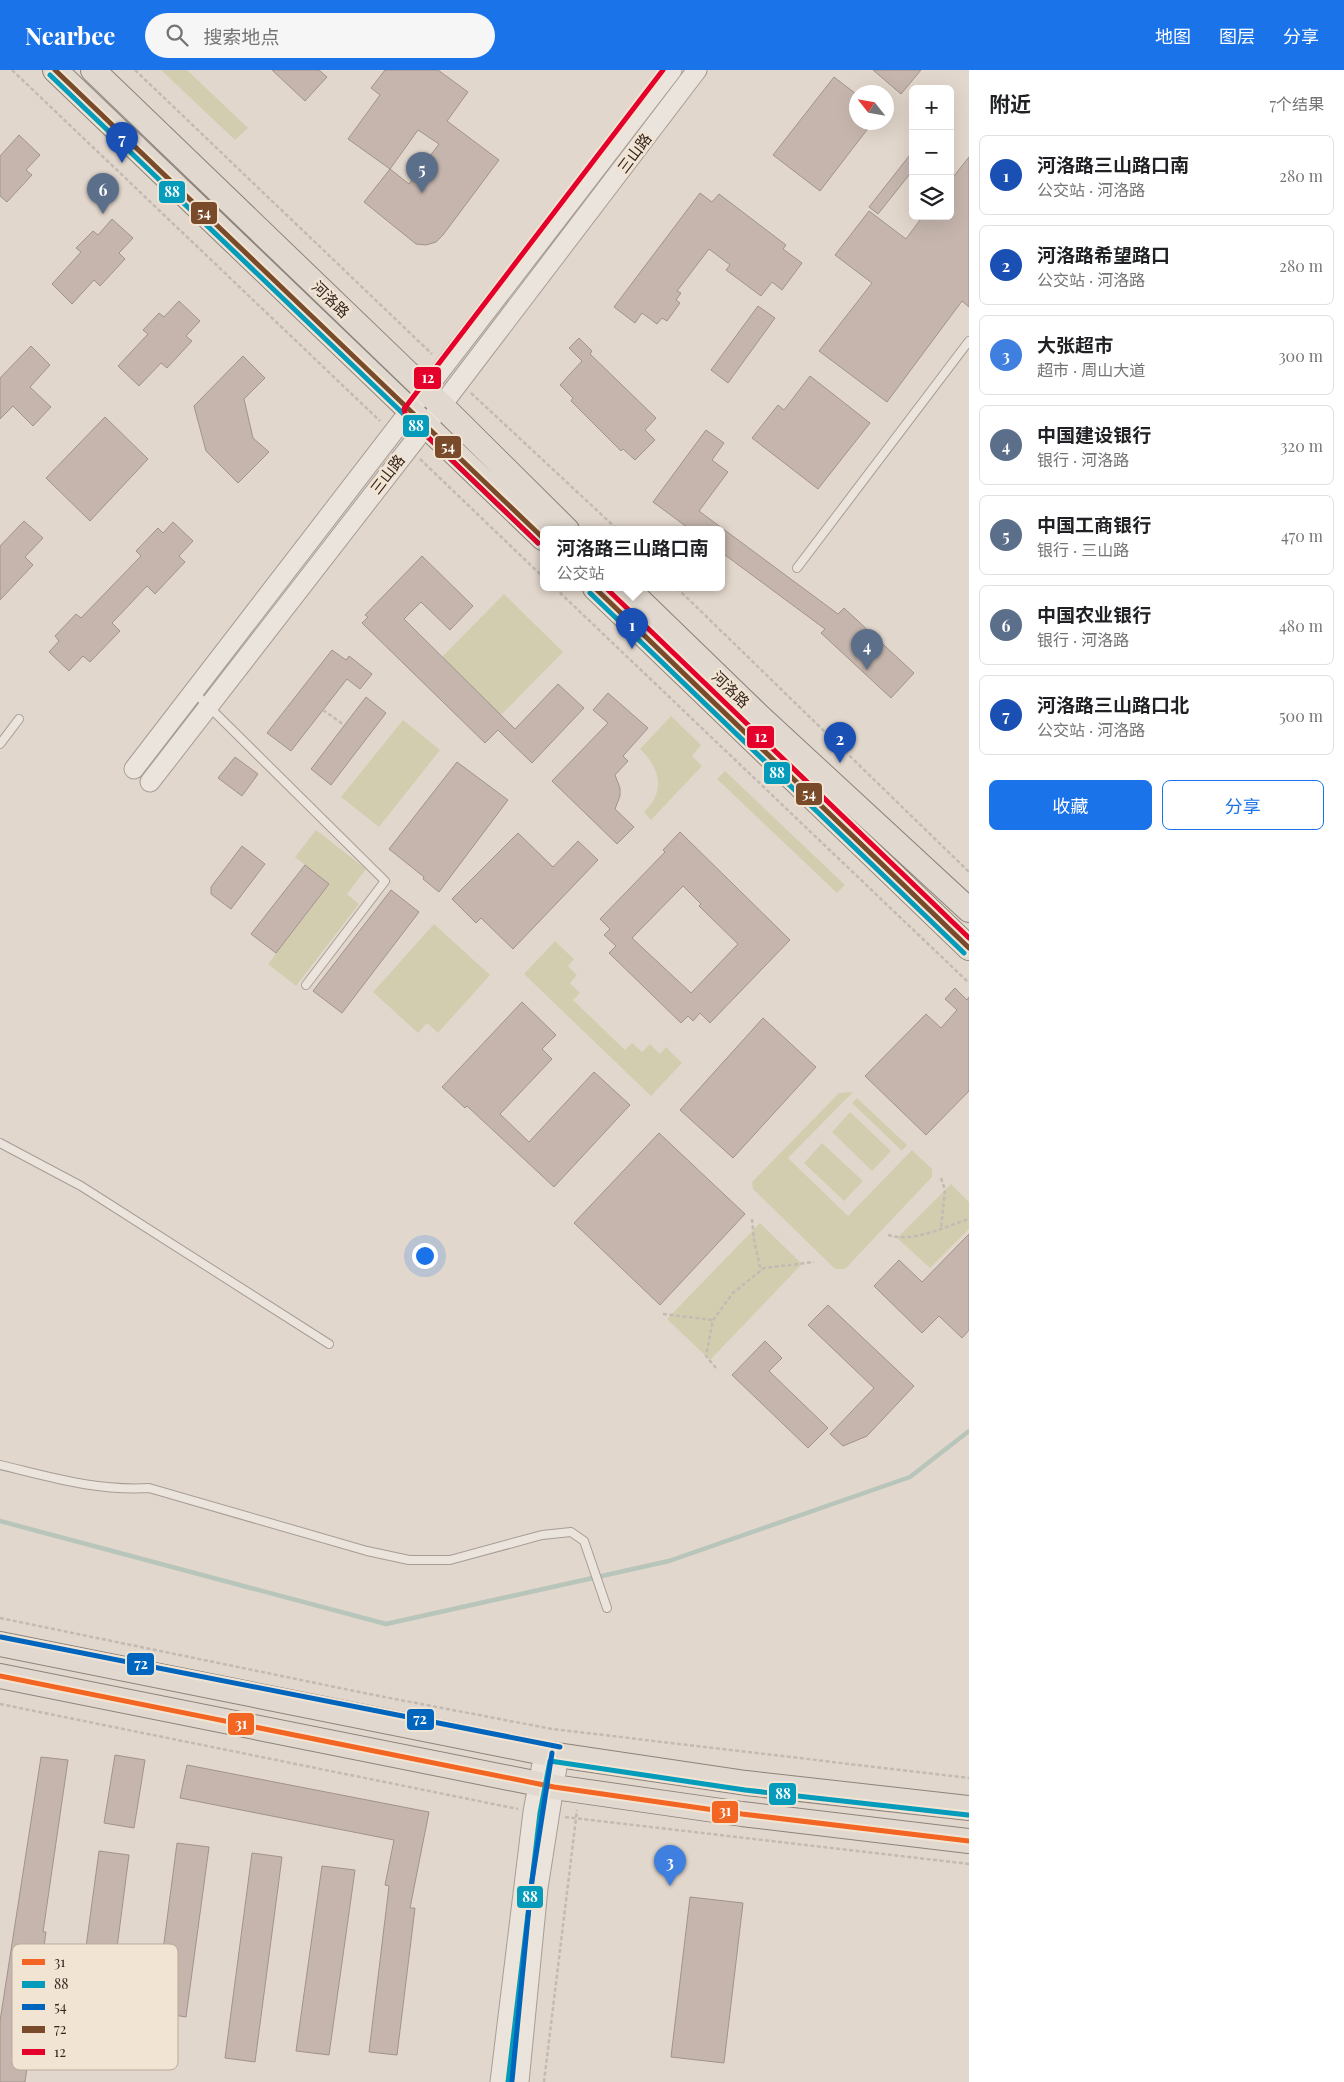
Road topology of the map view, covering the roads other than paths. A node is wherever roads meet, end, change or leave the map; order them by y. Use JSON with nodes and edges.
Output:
{"nodes":[{"id":1,"x":55,"y":70,"type":"edge"},
{"id":2,"x":93,"y":70,"type":"edge"},
{"id":3,"x":672,"y":70,"type":"edge"},
{"id":4,"x":697,"y":70,"type":"edge"},
{"id":5,"x":969,"y":342,"type":"edge"},
{"id":6,"x":433,"y":398,"type":"junction"},
{"id":7,"x":419,"y":418,"type":"junction"},
{"id":8,"x":563,"y":526,"type":"edge"},
{"id":9,"x":540,"y":535,"type":"edge"},
{"id":10,"x":796,"y":568,"type":"dead end"},
{"id":11,"x":598,"y":591,"type":"edge"},
{"id":12,"x":629,"y":591,"type":"edge"},
{"id":13,"x":194,"y":692,"type":"junction"},
{"id":14,"x":208,"y":707,"type":"junction"},
{"id":15,"x":19,"y":719,"type":"dead end"},
{"id":16,"x":0,"y":744,"type":"edge"},
{"id":17,"x":134,"y":770,"type":"dead end"},
{"id":18,"x":150,"y":782,"type":"dead end"},
{"id":19,"x":969,"y":910,"type":"edge"},
{"id":20,"x":969,"y":948,"type":"edge"},
{"id":21,"x":306,"y":985,"type":"dead end"},
{"id":22,"x":0,"y":1143,"type":"edge"},
{"id":23,"x":329,"y":1344,"type":"dead end"},
{"id":24,"x":0,"y":1465,"type":"edge"},
{"id":25,"x":607,"y":1608,"type":"dead end"},
{"id":26,"x":0,"y":1644,"type":"edge"},
{"id":27,"x":0,"y":1676,"type":"edge"},
{"id":28,"x":552,"y":1753,"type":"junction"},
{"id":29,"x":546,"y":1785,"type":"junction"},
{"id":30,"x":969,"y":1808,"type":"edge"},
{"id":31,"x":969,"y":1841,"type":"edge"},
{"id":32,"x":500,"y":2082,"type":"edge"},
{"id":33,"x":518,"y":2082,"type":"edge"}],
"edges":[{"from":1,"to":7,"type":"main road","name":"河洛路"},
{"from":2,"to":6,"type":"main road","name":"河洛路"},
{"from":3,"to":6,"type":"street","name":"三山路"},
{"from":4,"to":6,"type":"street","name":"三山路"},
{"from":5,"to":10,"type":"lane"},
{"from":6,"to":7,"type":"street","name":"三山路"},
{"from":6,"to":8,"type":"main road","name":"河洛路"},
{"from":7,"to":9,"type":"main road","name":"河洛路"},
{"from":7,"to":13,"type":"street","name":"三山路"},
{"from":7,"to":14,"type":"street","name":"三山路"},
{"from":11,"to":20,"type":"main road","name":"河洛路"},
{"from":12,"to":19,"type":"main road","name":"河洛路"},
{"from":13,"to":14,"type":"lane"},
{"from":13,"to":17,"type":"street","name":"三山路"},
{"from":14,"to":18,"type":"street","name":"三山路"},
{"from":14,"to":21,"type":"lane"},
{"from":15,"to":16,"type":"lane"},
{"from":22,"to":23,"type":"lane"},
{"from":24,"to":25,"type":"lane"},
{"from":26,"to":28,"type":"main road"},
{"from":27,"to":29,"type":"main road"},
{"from":28,"to":29,"type":"street"},
{"from":28,"to":30,"type":"main road"},
{"from":29,"to":31,"type":"main road"},
{"from":29,"to":32,"type":"street"},
{"from":29,"to":33,"type":"street"}]}
